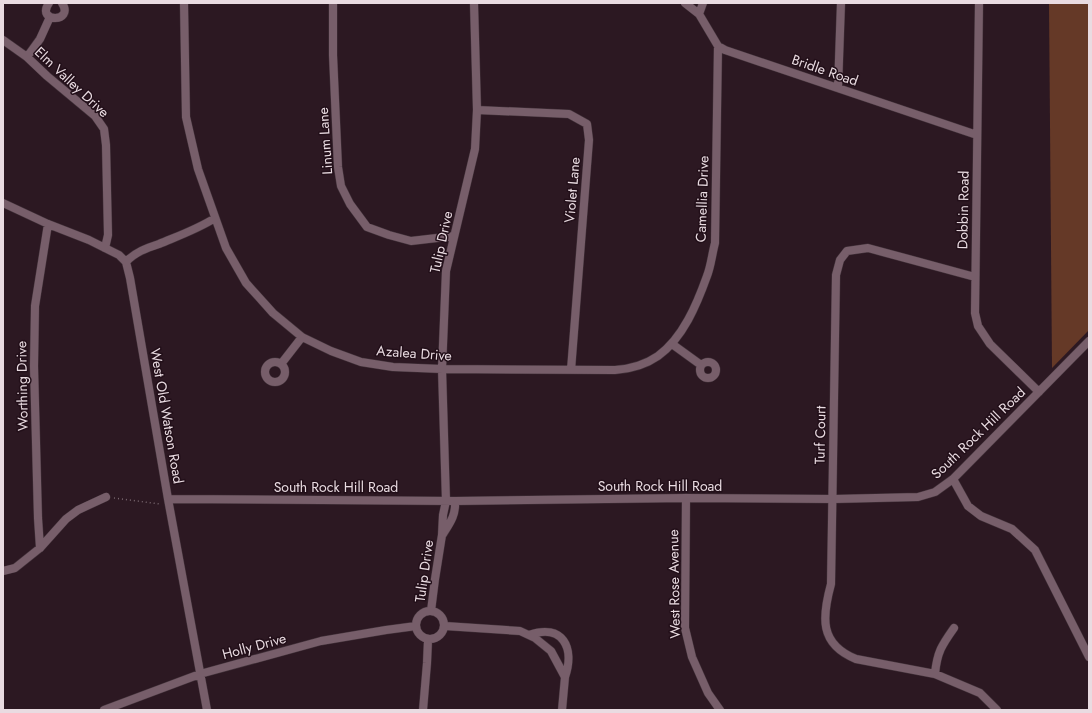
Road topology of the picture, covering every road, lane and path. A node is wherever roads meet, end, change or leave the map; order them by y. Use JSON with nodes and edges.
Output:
{"nodes":[{"id":1,"x":48,"y":3,"type":"edge"},
{"id":2,"x":62,"y":3,"type":"edge"},
{"id":3,"x":184,"y":3,"type":"edge"},
{"id":4,"x":333,"y":3,"type":"edge"},
{"id":5,"x":474,"y":3,"type":"edge"},
{"id":6,"x":685,"y":3,"type":"edge"},
{"id":7,"x":703,"y":3,"type":"edge"},
{"id":8,"x":841,"y":3,"type":"edge"},
{"id":9,"x":979,"y":3,"type":"edge"},
{"id":10,"x":699,"y":14,"type":"junction"},
{"id":11,"x":50,"y":17,"type":"junction"},
{"id":12,"x":3,"y":40,"type":"edge"},
{"id":13,"x":718,"y":46,"type":"junction"},
{"id":14,"x":27,"y":56,"type":"junction"},
{"id":15,"x":838,"y":88,"type":"junction"},
{"id":16,"x":477,"y":110,"type":"junction"},
{"id":17,"x":977,"y":135,"type":"junction"},
{"id":18,"x":3,"y":203,"type":"edge"},
{"id":19,"x":215,"y":218,"type":"junction"},
{"id":20,"x":48,"y":224,"type":"junction"},
{"id":21,"x":454,"y":236,"type":"junction"},
{"id":22,"x":105,"y":248,"type":"junction"},
{"id":23,"x":126,"y":262,"type":"junction"},
{"id":24,"x":974,"y":277,"type":"junction"},
{"id":25,"x":302,"y":337,"type":"junction"},
{"id":26,"x":1089,"y":341,"type":"edge"},
{"id":27,"x":672,"y":344,"type":"junction"},
{"id":28,"x":281,"y":364,"type":"dead end"},
{"id":29,"x":701,"y":365,"type":"dead end"},
{"id":30,"x":442,"y":369,"type":"junction"},
{"id":31,"x":571,"y":370,"type":"junction"},
{"id":32,"x":1039,"y":392,"type":"junction"},
{"id":33,"x":953,"y":479,"type":"junction"},
{"id":34,"x":106,"y":497,"type":"joint"},
{"id":35,"x":686,"y":498,"type":"junction"},
{"id":36,"x":832,"y":499,"type":"junction"},
{"id":37,"x":451,"y":501,"type":"junction"},
{"id":38,"x":169,"y":502,"type":"junction"},
{"id":39,"x":40,"y":548,"type":"junction"},
{"id":40,"x":3,"y":572,"type":"edge"},
{"id":41,"x":431,"y":611,"type":"junction"},
{"id":42,"x":416,"y":626,"type":"junction"},
{"id":43,"x":445,"y":626,"type":"junction"},
{"id":44,"x":954,"y":628,"type":"dead end"},
{"id":45,"x":529,"y":635,"type":"junction"},
{"id":46,"x":428,"y":640,"type":"junction"},
{"id":47,"x":1089,"y":657,"type":"edge"},
{"id":48,"x":200,"y":674,"type":"junction"},
{"id":49,"x":935,"y":674,"type":"junction"},
{"id":50,"x":565,"y":677,"type":"junction"},
{"id":51,"x":104,"y":710,"type":"edge"},
{"id":52,"x":207,"y":710,"type":"edge"},
{"id":53,"x":423,"y":710,"type":"edge"},
{"id":54,"x":562,"y":710,"type":"edge"},
{"id":55,"x":720,"y":710,"type":"edge"},
{"id":56,"x":997,"y":710,"type":"edge"}],
"edges":[{"from":1,"to":11,"type":"street"},
{"from":2,"to":11,"type":"street"},
{"from":3,"to":19,"type":"street","name":"Azalea Drive"},
{"from":4,"to":21,"type":"street","name":"Linum Lane"},
{"from":5,"to":16,"type":"street","name":"Tulip Drive"},
{"from":6,"to":10,"type":"street"},
{"from":7,"to":10,"type":"street"},
{"from":8,"to":15,"type":"street"},
{"from":9,"to":17,"type":"street","name":"Dobbin Road"},
{"from":10,"to":13,"type":"street"},
{"from":11,"to":14,"type":"street"},
{"from":12,"to":14,"type":"street","name":"Elm Valley Drive"},
{"from":13,"to":15,"type":"street","name":"Bridle Road"},
{"from":13,"to":27,"type":"street","name":"Camellia Drive"},
{"from":14,"to":22,"type":"street","name":"Elm Valley Drive"},
{"from":15,"to":17,"type":"street","name":"Bridle Road"},
{"from":16,"to":21,"type":"street","name":"Tulip Drive"},
{"from":16,"to":31,"type":"street","name":"Violet Lane"},
{"from":17,"to":24,"type":"street","name":"Dobbin Road"},
{"from":18,"to":20,"type":"street"},
{"from":19,"to":23,"type":"street"},
{"from":19,"to":25,"type":"street","name":"Azalea Drive"},
{"from":20,"to":22,"type":"street"},
{"from":20,"to":39,"type":"street","name":"Worthing Drive"},
{"from":21,"to":30,"type":"street","name":"Tulip Drive"},
{"from":22,"to":23,"type":"street"},
{"from":23,"to":38,"type":"street","name":"West Old Watson Road"},
{"from":24,"to":32,"type":"street","name":"Dobbin Road"},
{"from":24,"to":36,"type":"street","name":"Turf Court"},
{"from":25,"to":28,"type":"street"},
{"from":25,"to":30,"type":"street","name":"Azalea Drive"},
{"from":26,"to":32,"type":"street","name":"South Rock Hill Road"},
{"from":27,"to":29,"type":"street"},
{"from":27,"to":31,"type":"street","name":"Azalea Drive"},
{"from":30,"to":31,"type":"street","name":"Azalea Drive"},
{"from":30,"to":37,"type":"street","name":"Tulip Drive"},
{"from":32,"to":33,"type":"street","name":"South Rock Hill Road"},
{"from":33,"to":36,"type":"street","name":"South Rock Hill Road"},
{"from":33,"to":47,"type":"street"},
{"from":34,"to":38,"type":"path"},
{"from":34,"to":39,"type":"street"},
{"from":35,"to":36,"type":"street","name":"South Rock Hill Road"},
{"from":35,"to":37,"type":"street","name":"South Rock Hill Road"},
{"from":35,"to":55,"type":"street","name":"West Rose Avenue"},
{"from":36,"to":49,"type":"street","name":"Turf Court"},
{"from":37,"to":38,"type":"street","name":"South Rock Hill Road"},
{"from":37,"to":41,"type":"street","name":"Tulip Drive"},
{"from":38,"to":48,"type":"street","name":"West Old Watson Road"},
{"from":39,"to":40,"type":"street"},
{"from":41,"to":42,"type":"street","name":"Tulip Drive"},
{"from":41,"to":43,"type":"street","name":"Tulip Drive"},
{"from":42,"to":46,"type":"street"},
{"from":42,"to":48,"type":"street","name":"Holly Drive"},
{"from":43,"to":45,"type":"street"},
{"from":43,"to":46,"type":"street"},
{"from":44,"to":49,"type":"street"},
{"from":45,"to":50,"type":"street"},
{"from":45,"to":50,"type":"street"},
{"from":46,"to":53,"type":"street"},
{"from":48,"to":51,"type":"street","name":"Holly Drive"},
{"from":48,"to":52,"type":"street","name":"West Old Watson Road"},
{"from":49,"to":56,"type":"street","name":"Turf Court"},
{"from":50,"to":54,"type":"street"}]}
